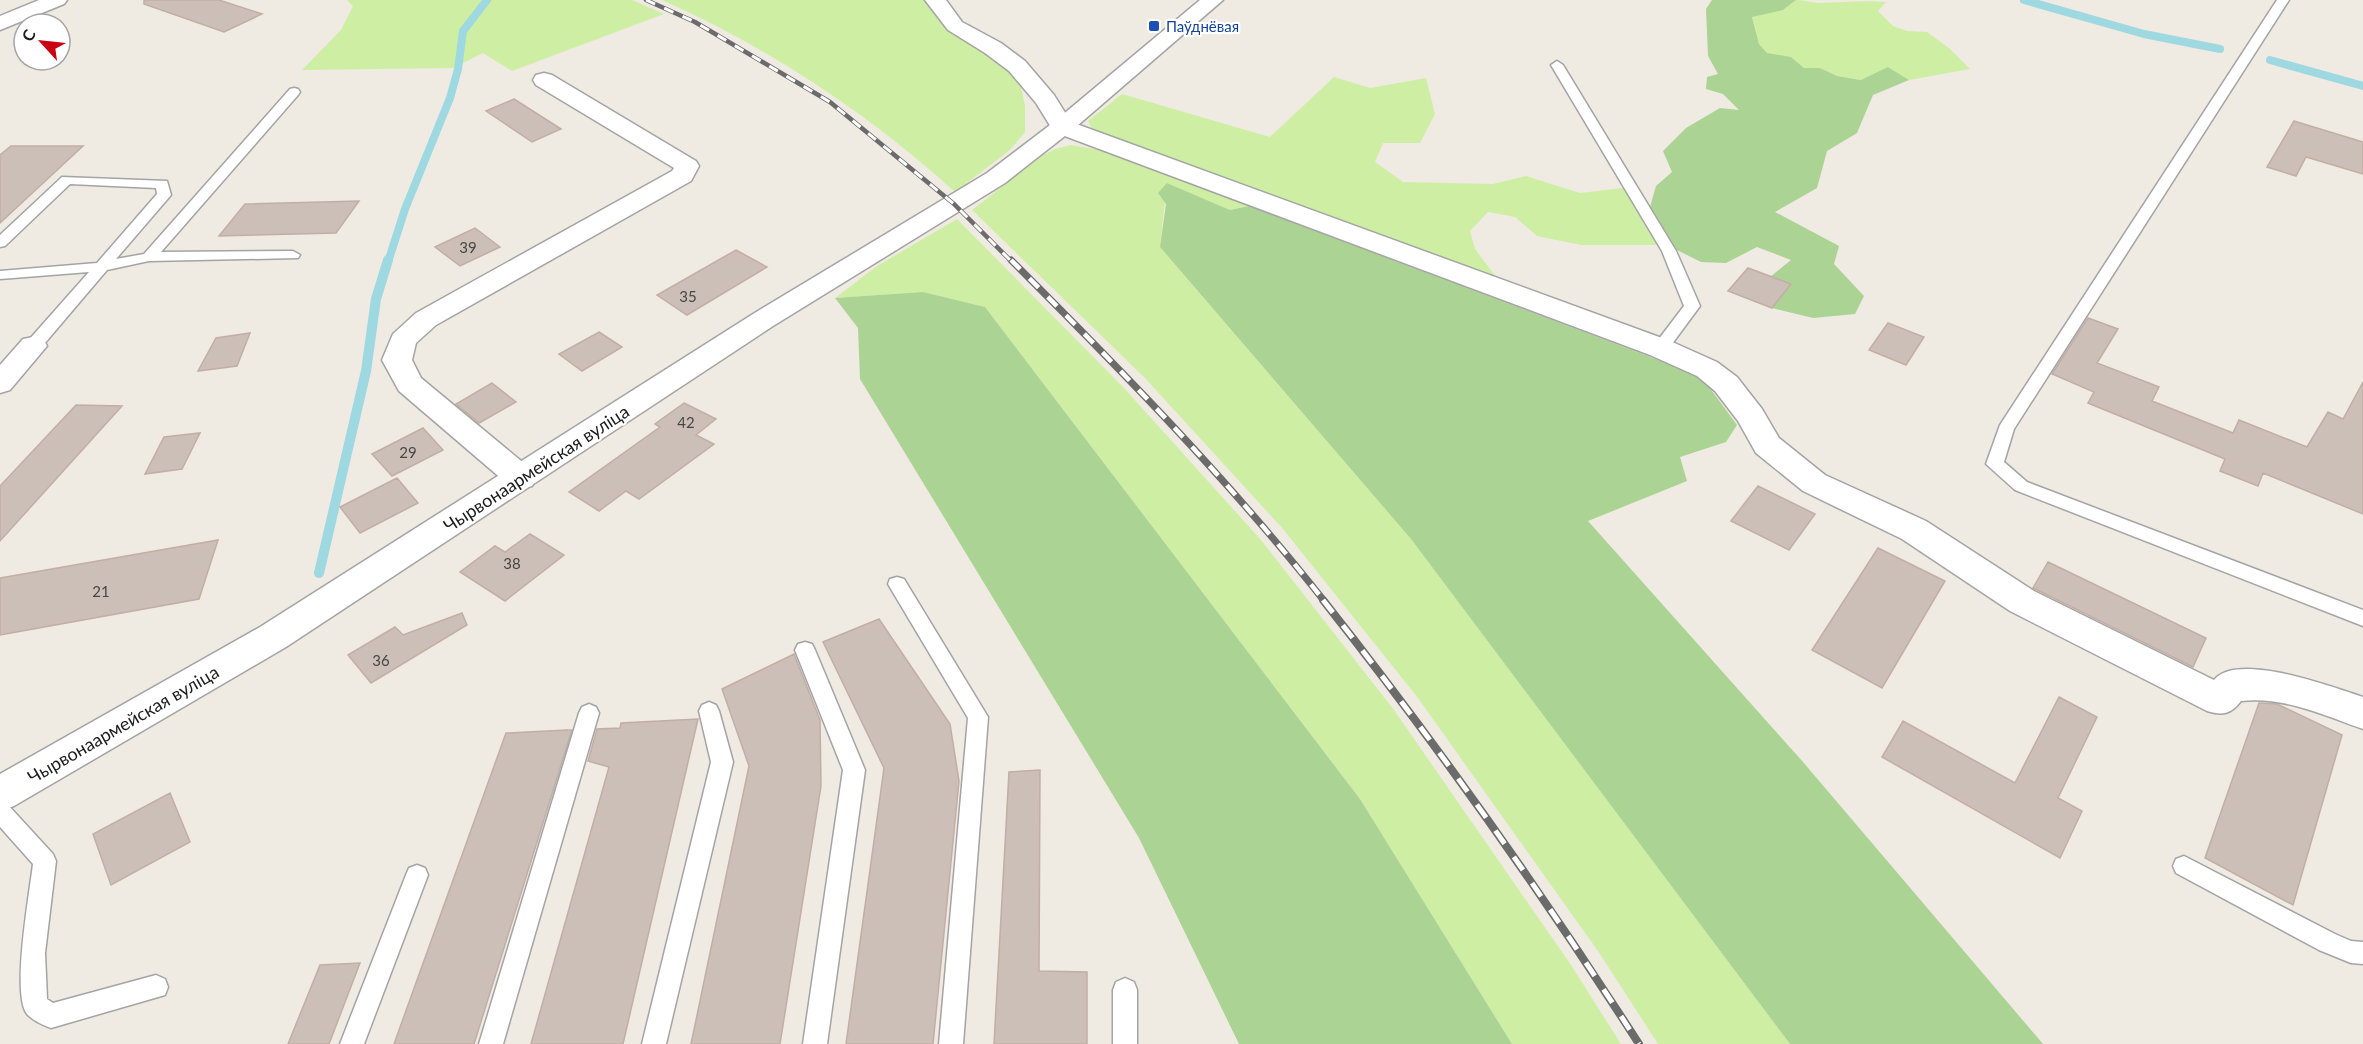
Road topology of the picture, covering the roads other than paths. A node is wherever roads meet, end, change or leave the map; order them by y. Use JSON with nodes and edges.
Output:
{"nodes":[{"id":1,"x":57,"y":0,"type":"edge"},
{"id":2,"x":935,"y":0,"type":"edge"},
{"id":3,"x":1213,"y":0,"type":"edge"},
{"id":4,"x":2283,"y":0,"type":"edge"},
{"id":5,"x":0,"y":24,"type":"edge"},
{"id":6,"x":1557,"y":66,"type":"dead end"},
{"id":7,"x":544,"y":80,"type":"dead end"},
{"id":8,"x":294,"y":92,"type":"dead end"},
{"id":9,"x":1062,"y":127,"type":"junction"},
{"id":10,"x":0,"y":243,"type":"edge"},
{"id":11,"x":293,"y":255,"type":"dead end"},
{"id":12,"x":149,"y":257,"type":"junction"},
{"id":13,"x":101,"y":267,"type":"junction"},
{"id":14,"x":0,"y":275,"type":"edge"},
{"id":15,"x":1659,"y":348,"type":"junction"},
{"id":16,"x":12,"y":366,"type":"edge"},
{"id":17,"x":521,"y":478,"type":"junction"},
{"id":18,"x":897,"y":584,"type":"dead end"},
{"id":19,"x":2363,"y":618,"type":"edge"},
{"id":20,"x":805,"y":650,"type":"dead end"},
{"id":21,"x":710,"y":711,"type":"dead end"},
{"id":22,"x":2363,"y":712,"type":"edge"},
{"id":23,"x":589,"y":713,"type":"dead end"},
{"id":24,"x":0,"y":794,"type":"edge"},
{"id":25,"x":0,"y":812,"type":"edge"},
{"id":26,"x":2184,"y":866,"type":"dead end"},
{"id":27,"x":417,"y":875,"type":"dead end"},
{"id":28,"x":2363,"y":953,"type":"edge"},
{"id":29,"x":156,"y":987,"type":"dead end"},
{"id":30,"x":1125,"y":990,"type":"dead end"},
{"id":31,"x":352,"y":1044,"type":"edge"},
{"id":32,"x":491,"y":1044,"type":"edge"},
{"id":33,"x":654,"y":1044,"type":"edge"},
{"id":34,"x":815,"y":1044,"type":"edge"},
{"id":35,"x":951,"y":1044,"type":"edge"},
{"id":36,"x":1125,"y":1044,"type":"edge"}],
"edges":[{"from":1,"to":5,"type":"street"},
{"from":2,"to":9,"type":"street"},
{"from":3,"to":9,"type":"street","name":"Чырвонаармейская вуліца"},
{"from":4,"to":19,"type":"lane"},
{"from":6,"to":15,"type":"lane"},
{"from":7,"to":17,"type":"street"},
{"from":8,"to":12,"type":"lane"},
{"from":9,"to":15,"type":"street"},
{"from":9,"to":17,"type":"street","name":"Чырвонаармейская вуліца"},
{"from":10,"to":13,"type":"lane"},
{"from":11,"to":12,"type":"lane"},
{"from":12,"to":13,"type":"lane"},
{"from":13,"to":14,"type":"lane"},
{"from":13,"to":16,"type":"lane"},
{"from":15,"to":22,"type":"street"},
{"from":17,"to":24,"type":"street","name":"Чырвонаармейская вуліца"},
{"from":18,"to":35,"type":"lane"},
{"from":20,"to":34,"type":"lane"},
{"from":21,"to":33,"type":"lane"},
{"from":23,"to":32,"type":"lane"},
{"from":25,"to":29,"type":"lane"},
{"from":26,"to":28,"type":"lane"},
{"from":27,"to":31,"type":"lane"},
{"from":30,"to":36,"type":"lane"}]}
